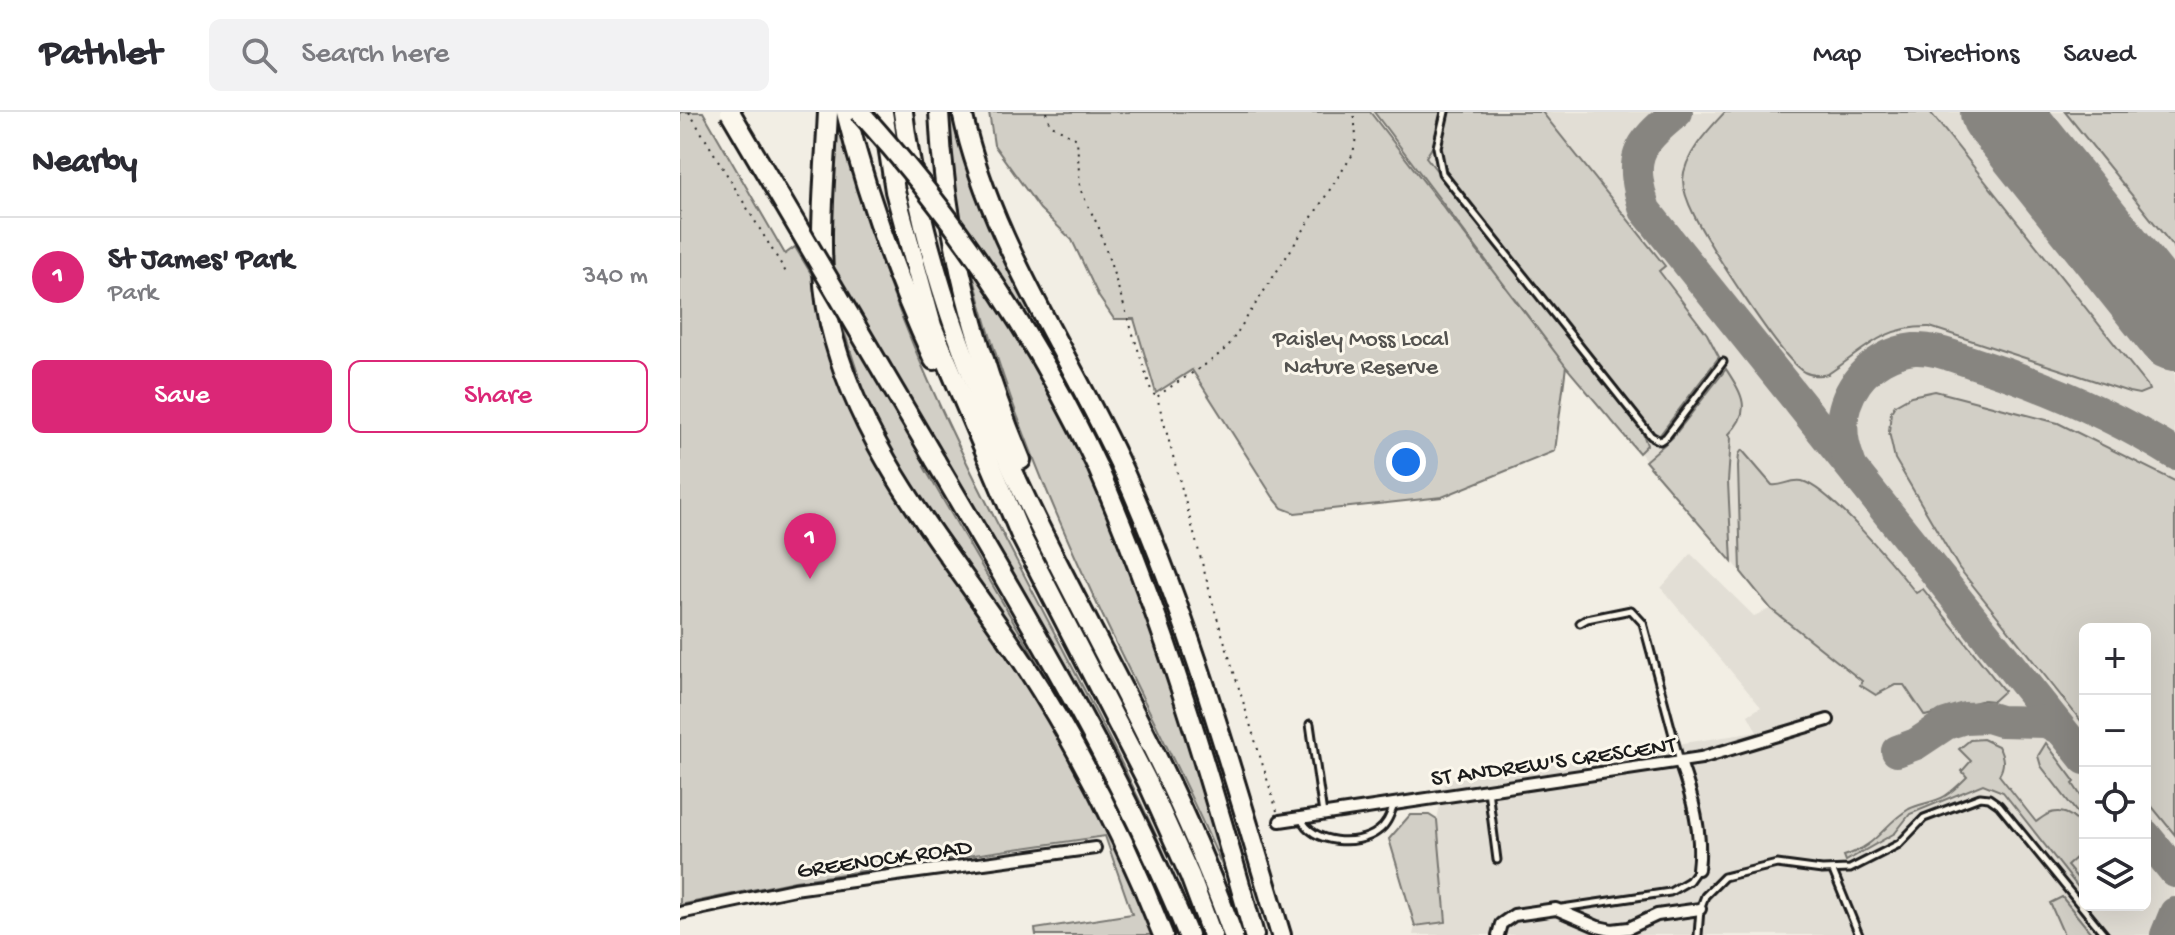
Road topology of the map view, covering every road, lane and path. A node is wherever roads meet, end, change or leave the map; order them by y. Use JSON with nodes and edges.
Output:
{"nodes":[{"id":1,"x":689,"y":112,"type":"edge"},
{"id":2,"x":730,"y":112,"type":"edge"},
{"id":3,"x":828,"y":112,"type":"edge"},
{"id":4,"x":846,"y":112,"type":"edge"},
{"id":5,"x":860,"y":112,"type":"edge"},
{"id":6,"x":883,"y":112,"type":"edge"},
{"id":7,"x":903,"y":112,"type":"edge"},
{"id":8,"x":939,"y":112,"type":"edge"},
{"id":9,"x":962,"y":112,"type":"edge"},
{"id":10,"x":1046,"y":112,"type":"edge"},
{"id":11,"x":1354,"y":112,"type":"edge"},
{"id":12,"x":1445,"y":112,"type":"edge"},
{"id":13,"x":787,"y":274,"type":"dead end"},
{"id":14,"x":1723,"y":362,"type":"dead end"},
{"id":15,"x":1157,"y":397,"type":"junction"},
{"id":16,"x":1022,"y":538,"type":"junction"},
{"id":17,"x":1580,"y":623,"type":"dead end"},
{"id":18,"x":1123,"y":689,"type":"junction"},
{"id":19,"x":1828,"y":720,"type":"dead end"},
{"id":20,"x":1310,"y":724,"type":"dead end"},
{"id":21,"x":1680,"y":762,"type":"junction"},
{"id":22,"x":1488,"y":789,"type":"junction"},
{"id":23,"x":1394,"y":804,"type":"junction"},
{"id":24,"x":1323,"y":815,"type":"junction"},
{"id":25,"x":1301,"y":818,"type":"junction"},
{"id":26,"x":1280,"y":821,"type":"joint"},
{"id":27,"x":1095,"y":848,"type":"dead end"},
{"id":28,"x":1497,"y":860,"type":"dead end"},
{"id":29,"x":1698,"y":869,"type":"joint"},
{"id":30,"x":1833,"y":871,"type":"junction"},
{"id":31,"x":1556,"y":909,"type":"junction"},
{"id":32,"x":1700,"y":909,"type":"junction"},
{"id":33,"x":680,"y":913,"type":"edge"},
{"id":34,"x":1633,"y":932,"type":"edge"},
{"id":35,"x":1163,"y":935,"type":"edge"},
{"id":36,"x":1188,"y":935,"type":"edge"},
{"id":37,"x":1212,"y":935,"type":"edge"},
{"id":38,"x":1233,"y":935,"type":"edge"},
{"id":39,"x":1254,"y":935,"type":"edge"},
{"id":40,"x":1281,"y":935,"type":"edge"},
{"id":41,"x":1498,"y":935,"type":"edge"},
{"id":42,"x":1698,"y":935,"type":"edge"},
{"id":43,"x":1859,"y":935,"type":"edge"},
{"id":44,"x":2105,"y":935,"type":"edge"}],
"edges":[{"from":1,"to":13,"type":"path"},
{"from":2,"to":36,"type":"highway","bridge":true},
{"from":3,"to":35,"type":"highway"},
{"from":4,"to":16,"type":"highway"},
{"from":5,"to":39,"type":"highway","bridge":true},
{"from":6,"to":16,"type":"highway"},
{"from":7,"to":18,"type":"highway"},
{"from":8,"to":18,"type":"highway"},
{"from":9,"to":40,"type":"highway"},
{"from":10,"to":15,"type":"path"},
{"from":11,"to":15,"type":"path"},
{"from":12,"to":14,"type":"lane"},
{"from":15,"to":26,"type":"path"},
{"from":16,"to":37,"type":"highway"},
{"from":17,"to":21,"type":"lane"},
{"from":18,"to":38,"type":"highway"},
{"from":19,"to":21,"type":"street","name":"ST ANDREW'S CRESCENT"},
{"from":20,"to":24,"type":"lane"},
{"from":21,"to":22,"type":"street","name":"ST ANDREW'S CRESCENT"},
{"from":21,"to":29,"type":"street"},
{"from":22,"to":23,"type":"street","name":"ST ANDREW'S CRESCENT"},
{"from":22,"to":28,"type":"lane"},
{"from":23,"to":24,"type":"street","name":"ST ANDREW'S CRESCENT"},
{"from":23,"to":25,"type":"lane"},
{"from":24,"to":25,"type":"street","name":"ST ANDREW'S CRESCENT"},
{"from":25,"to":26,"type":"street","name":"ST ANDREW'S CRESCENT"},
{"from":27,"to":33,"type":"street","name":"GREENOCK ROAD"},
{"from":29,"to":31,"type":"lane"},
{"from":30,"to":32,"type":"lane"},
{"from":30,"to":43,"type":"lane"},
{"from":30,"to":44,"type":"lane"},
{"from":31,"to":34,"type":"street"},
{"from":31,"to":41,"type":"street"},
{"from":32,"to":34,"type":"street"},
{"from":32,"to":42,"type":"lane"}]}
